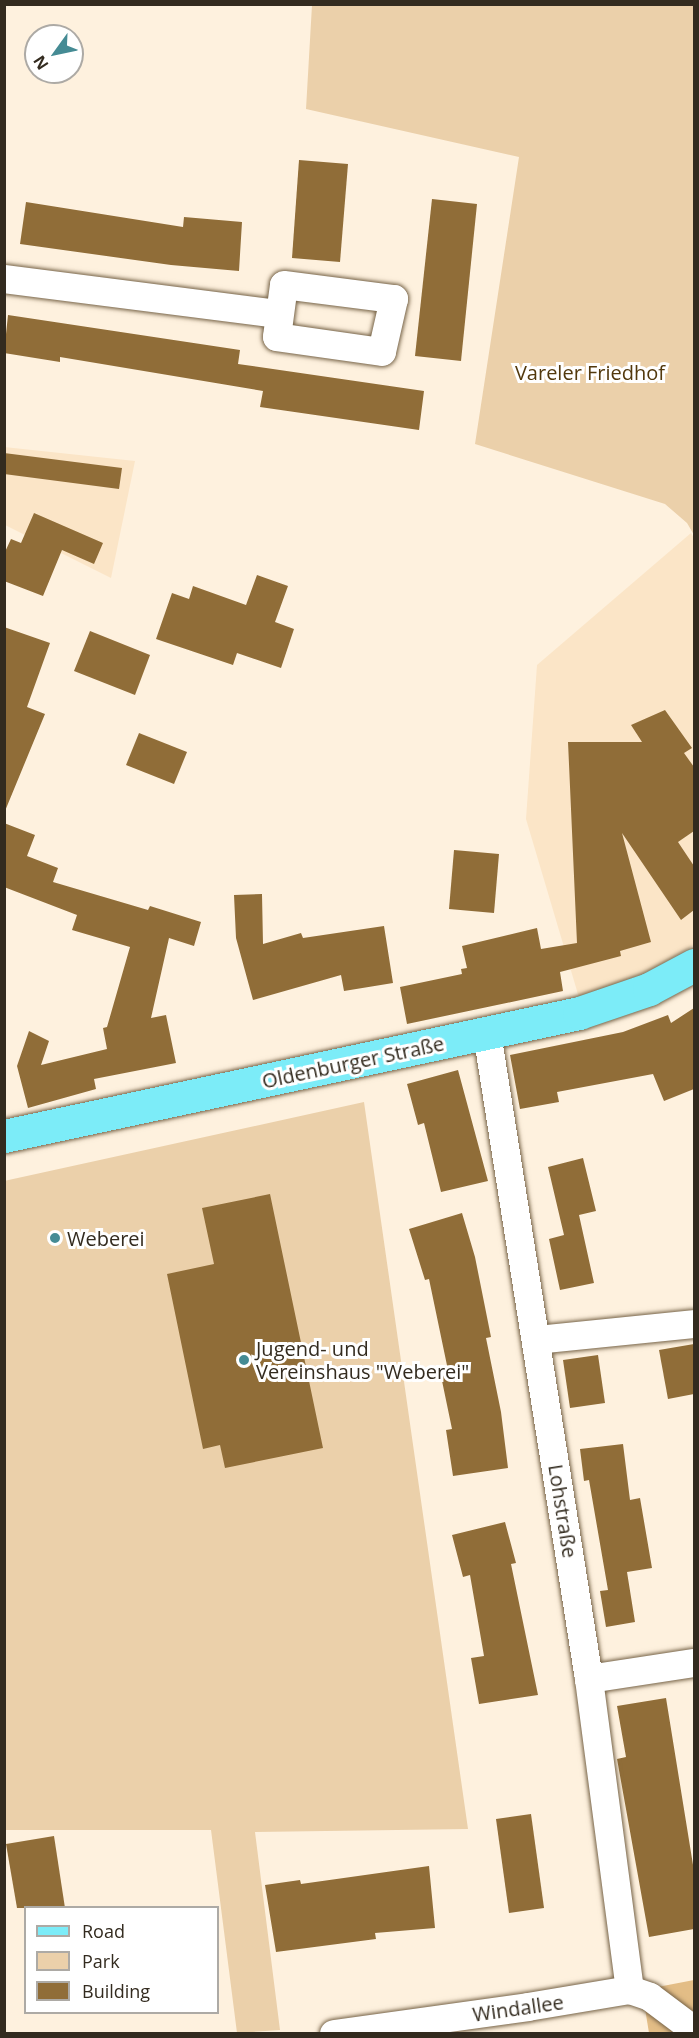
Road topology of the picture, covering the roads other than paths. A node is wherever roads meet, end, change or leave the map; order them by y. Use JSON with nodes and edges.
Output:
{"nodes":[{"id":1,"x":4,"y":279,"type":"edge"},
{"id":2,"x":279,"y":314,"type":"dead end"},
{"id":3,"x":694,"y":965,"type":"edge"},
{"id":4,"x":487,"y":1033,"type":"junction"},
{"id":5,"x":4,"y":1136,"type":"edge"},
{"id":6,"x":694,"y":1324,"type":"edge"},
{"id":7,"x":537,"y":1340,"type":"junction"},
{"id":8,"x":694,"y":1663,"type":"edge"},
{"id":9,"x":589,"y":1679,"type":"junction"},
{"id":10,"x":630,"y":1990,"type":"junction"},
{"id":11,"x":694,"y":2030,"type":"edge"},
{"id":12,"x":334,"y":2034,"type":"edge"}],
"edges":[{"from":1,"to":2,"type":"street"},
{"from":3,"to":4,"type":"main road","name":"Oldenburger Straße"},
{"from":4,"to":5,"type":"main road","name":"Oldenburger Straße"},
{"from":4,"to":7,"type":"street","name":"Lohstraße"},
{"from":6,"to":7,"type":"street"},
{"from":7,"to":9,"type":"street","name":"Lohstraße"},
{"from":8,"to":9,"type":"street"},
{"from":9,"to":10,"type":"street","name":"Lohstraße"},
{"from":10,"to":11,"type":"street"},
{"from":10,"to":12,"type":"street","name":"Windallee"}]}
